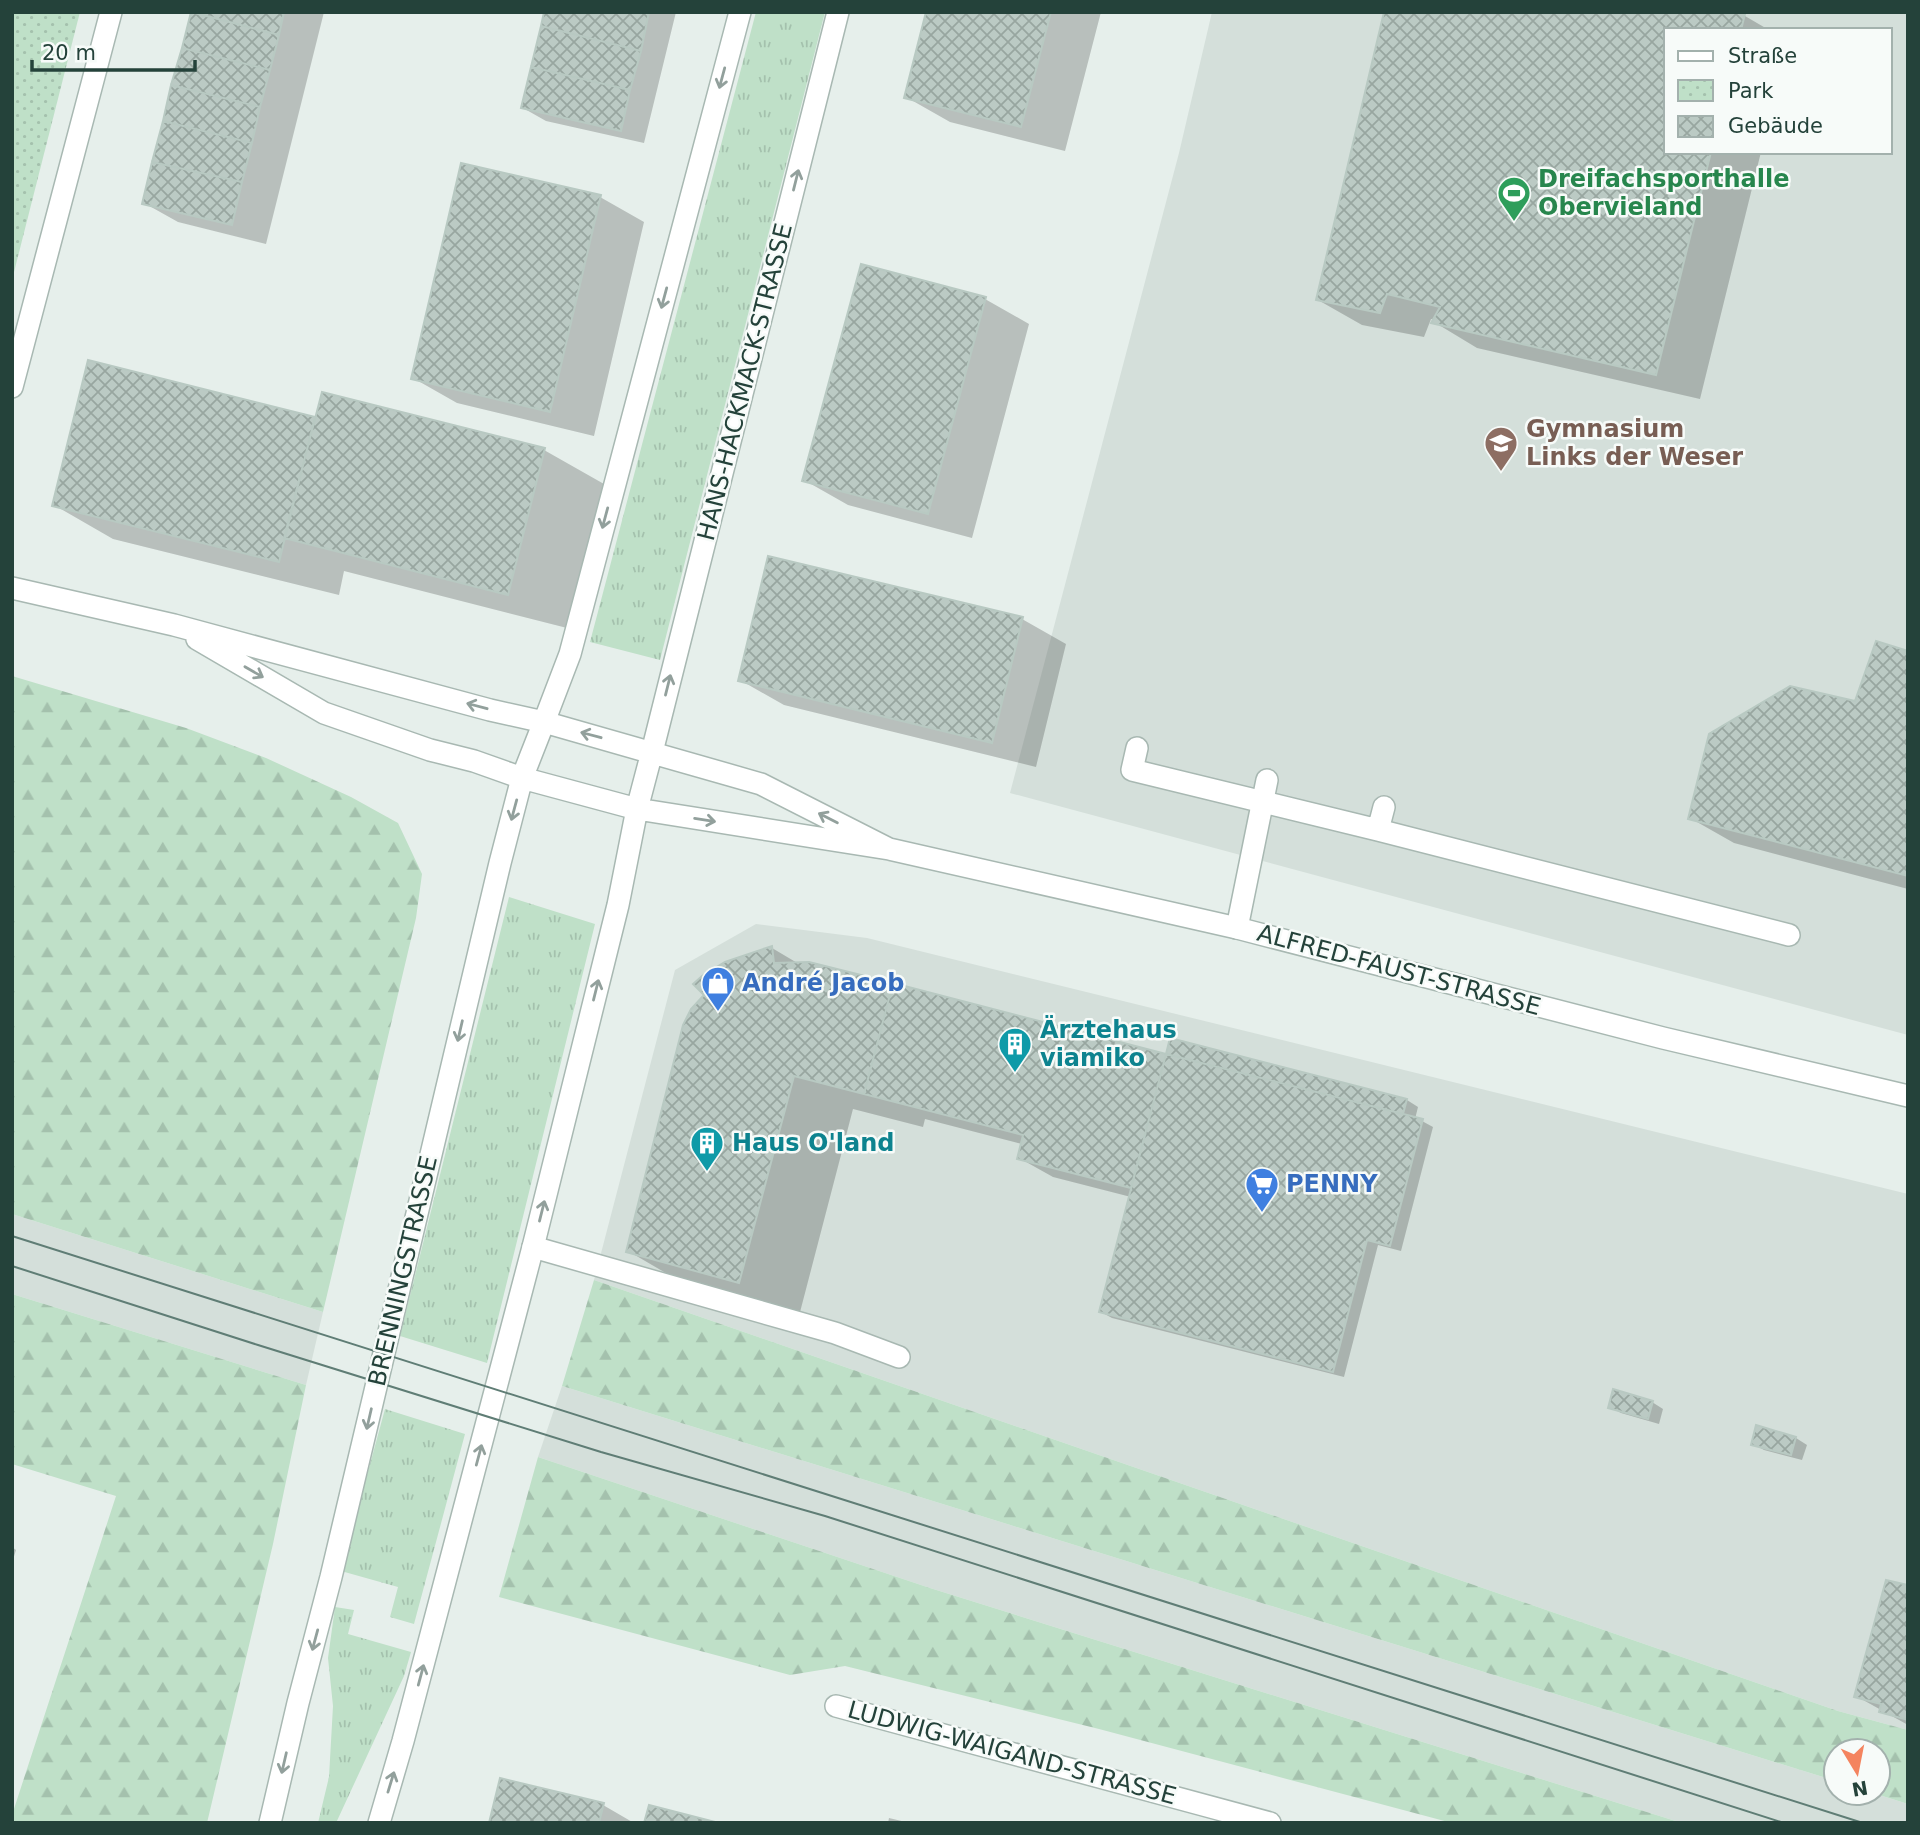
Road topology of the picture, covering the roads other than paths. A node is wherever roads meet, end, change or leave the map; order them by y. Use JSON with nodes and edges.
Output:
{"nodes":[{"id":1,"x":111,"y":12,"type":"edge"},
{"id":2,"x":740,"y":12,"type":"edge"},
{"id":3,"x":838,"y":12,"type":"edge"},
{"id":4,"x":12,"y":387,"type":"edge"},
{"id":5,"x":12,"y":588,"type":"edge"},
{"id":6,"x":174,"y":625,"type":"junction"},
{"id":7,"x":544,"y":722,"type":"junction"},
{"id":8,"x":1137,"y":748,"type":"dead end"},
{"id":9,"x":652,"y":752,"type":"junction"},
{"id":10,"x":522,"y":778,"type":"junction"},
{"id":11,"x":1267,"y":779,"type":"dead end"},
{"id":12,"x":1262,"y":802,"type":"junction"},
{"id":13,"x":1384,"y":807,"type":"dead end"},
{"id":14,"x":638,"y":809,"type":"junction"},
{"id":15,"x":1378,"y":830,"type":"junction"},
{"id":16,"x":889,"y":849,"type":"junction"},
{"id":17,"x":1237,"y":928,"type":"junction"},
{"id":18,"x":1789,"y":934,"type":"dead end"},
{"id":19,"x":1908,"y":1096,"type":"edge"},
{"id":20,"x":533,"y":1247,"type":"junction"},
{"id":21,"x":899,"y":1357,"type":"dead end"},
{"id":22,"x":836,"y":1706,"type":"dead end"},
{"id":23,"x":270,"y":1823,"type":"edge"},
{"id":24,"x":379,"y":1823,"type":"edge"},
{"id":25,"x":1270,"y":1823,"type":"edge"}],
"edges":[{"from":1,"to":4,"type":"street"},
{"from":2,"to":7,"type":"street","one_way":true},
{"from":9,"to":3,"type":"street","name":"HANS-HACKMACK-STRASSE","one_way":true},
{"from":5,"to":6,"type":"street","name":"ALFRED-FAUST-STRASSE"},
{"from":7,"to":6,"type":"street","name":"ALFRED-FAUST-STRASSE","one_way":true},
{"from":6,"to":10,"type":"street","name":"ALFRED-FAUST-STRASSE","one_way":true},
{"from":9,"to":7,"type":"street","name":"ALFRED-FAUST-STRASSE","one_way":true},
{"from":7,"to":10,"type":"street","name":"BRENNINGSTRASSE"},
{"from":8,"to":12,"type":"street"},
{"from":9,"to":14,"type":"street"},
{"from":16,"to":9,"type":"street","name":"ALFRED-FAUST-STRASSE","one_way":true},
{"from":10,"to":14,"type":"street","name":"ALFRED-FAUST-STRASSE"},
{"from":10,"to":23,"type":"street","name":"BRENNINGSTRASSE","one_way":true},
{"from":11,"to":12,"type":"street"},
{"from":12,"to":15,"type":"street"},
{"from":12,"to":17,"type":"street"},
{"from":13,"to":15,"type":"street"},
{"from":14,"to":16,"type":"street","name":"ALFRED-FAUST-STRASSE","one_way":true},
{"from":20,"to":14,"type":"street","one_way":true},
{"from":15,"to":18,"type":"street"},
{"from":16,"to":17,"type":"street","name":"ALFRED-FAUST-STRASSE"},
{"from":17,"to":19,"type":"street","name":"ALFRED-FAUST-STRASSE"},
{"from":20,"to":21,"type":"street"},
{"from":24,"to":20,"type":"street","one_way":true},
{"from":22,"to":25,"type":"street","name":"LUDWIG-WAIGAND-STRASSE"}]}
